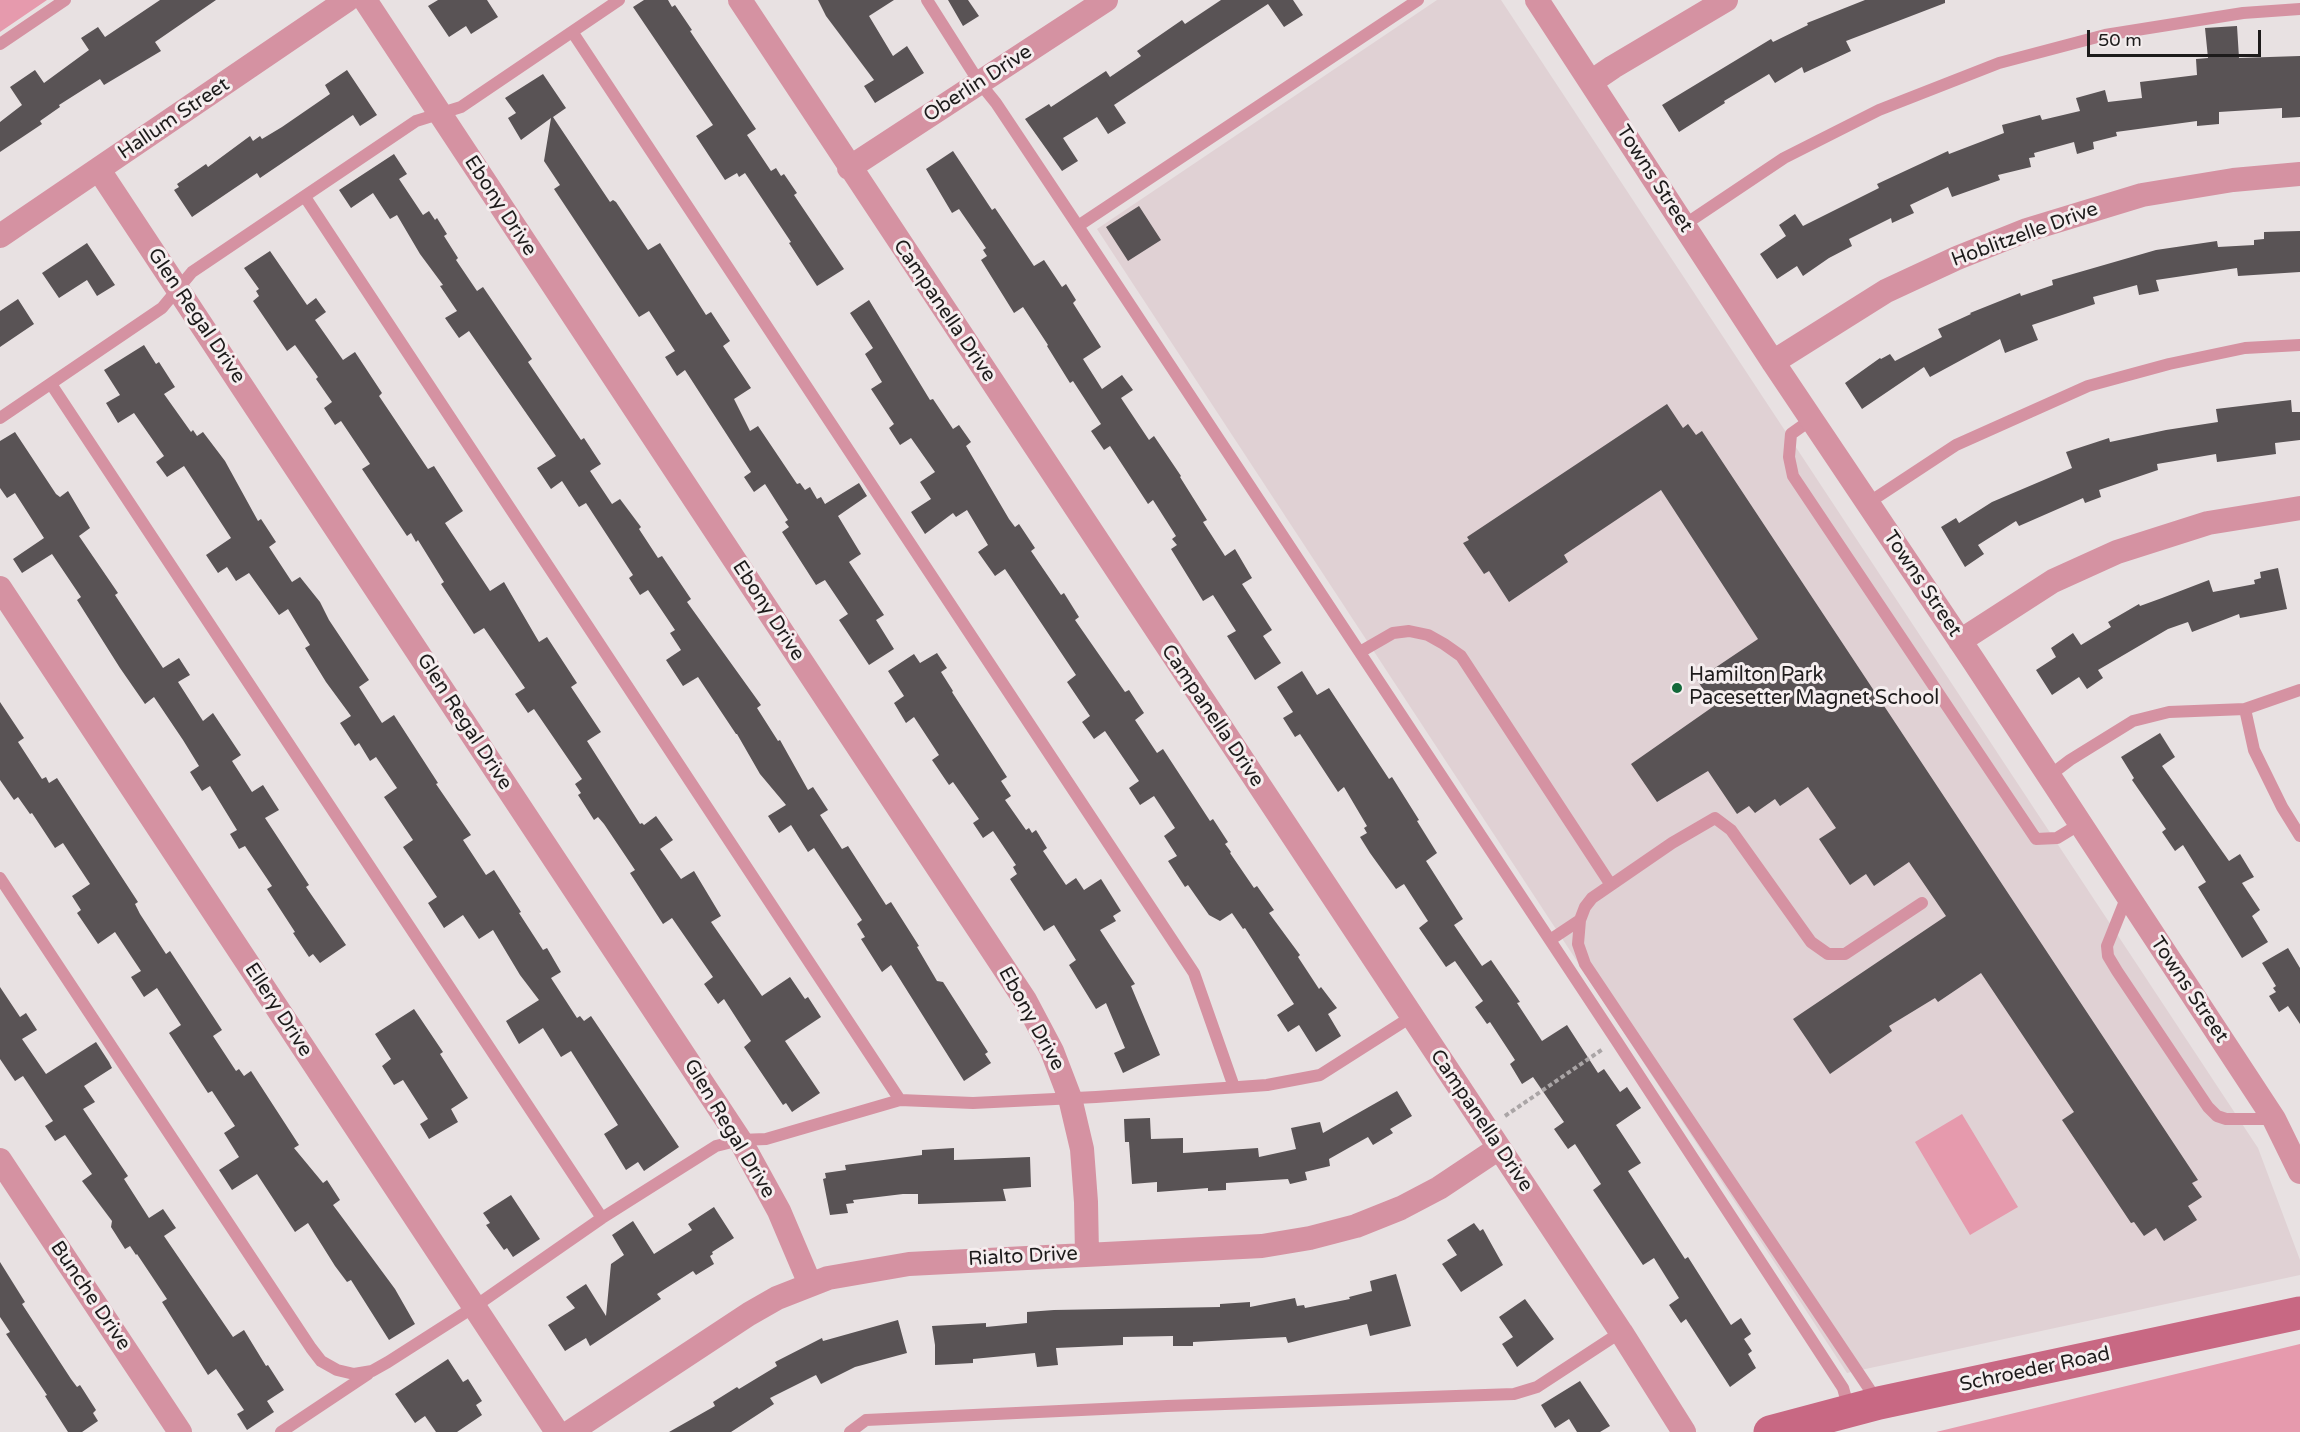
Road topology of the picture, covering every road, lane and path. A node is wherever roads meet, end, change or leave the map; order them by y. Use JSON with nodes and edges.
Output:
{"nodes":[{"id":1,"x":65,"y":0,"type":"edge"},
{"id":2,"x":347,"y":0,"type":"edge"},
{"id":3,"x":365,"y":0,"type":"edge"},
{"id":4,"x":619,"y":0,"type":"edge"},
{"id":5,"x":740,"y":0,"type":"edge"},
{"id":6,"x":927,"y":0,"type":"edge"},
{"id":7,"x":1106,"y":0,"type":"edge"},
{"id":8,"x":1418,"y":0,"type":"edge"},
{"id":9,"x":1537,"y":0,"type":"edge"},
{"id":10,"x":1726,"y":0,"type":"edge"},
{"id":11,"x":2300,"y":9,"type":"edge"},
{"id":12,"x":573,"y":33,"type":"junction"},
{"id":13,"x":0,"y":44,"type":"edge"},
{"id":14,"x":979,"y":82,"type":"junction"},
{"id":15,"x":1591,"y":82,"type":"junction"},
{"id":16,"x":439,"y":114,"type":"junction"},
{"id":17,"x":849,"y":168,"type":"junction"},
{"id":18,"x":99,"y":170,"type":"junction"},
{"id":19,"x":2300,"y":174,"type":"edge"},
{"id":20,"x":305,"y":197,"type":"junction"},
{"id":21,"x":1684,"y":225,"type":"junction"},
{"id":22,"x":1078,"y":226,"type":"junction"},
{"id":23,"x":0,"y":236,"type":"edge"},
{"id":24,"x":177,"y":287,"type":"junction"},
{"id":25,"x":2300,"y":345,"type":"edge"},
{"id":26,"x":1773,"y":362,"type":"junction"},
{"id":27,"x":51,"y":384,"type":"junction"},
{"id":28,"x":0,"y":418,"type":"edge"},
{"id":29,"x":1812,"y":419,"type":"junction"},
{"id":30,"x":1868,"y":503,"type":"junction"},
{"id":31,"x":2300,"y":508,"type":"edge"},
{"id":32,"x":0,"y":588,"type":"edge"},
{"id":33,"x":1960,"y":641,"type":"junction"},
{"id":34,"x":1360,"y":652,"type":"junction"},
{"id":35,"x":2300,"y":690,"type":"edge"},
{"id":36,"x":2245,"y":709,"type":"junction"},
{"id":37,"x":2049,"y":776,"type":"junction"},
{"id":38,"x":2080,"y":824,"type":"junction"},
{"id":39,"x":2300,"y":836,"type":"edge"},
{"id":40,"x":0,"y":878,"type":"edge"},
{"id":41,"x":1611,"y":885,"type":"junction"},
{"id":42,"x":2127,"y":896,"type":"junction"},
{"id":43,"x":1922,"y":903,"type":"dead end"},
{"id":44,"x":1580,"y":920,"type":"junction"},
{"id":45,"x":1550,"y":940,"type":"junction"},
{"id":46,"x":1411,"y":1017,"type":"junction"},
{"id":47,"x":1616,"y":1040,"type":"junction"},
{"id":48,"x":1234,"y":1087,"type":"junction"},
{"id":49,"x":1070,"y":1098,"type":"junction"},
{"id":50,"x":900,"y":1100,"type":"junction"},
{"id":51,"x":2274,"y":1119,"type":"junction"},
{"id":52,"x":1497,"y":1121,"type":"dead end"},
{"id":53,"x":740,"y":1140,"type":"junction"},
{"id":54,"x":1499,"y":1148,"type":"junction"},
{"id":55,"x":0,"y":1160,"type":"edge"},
{"id":56,"x":2300,"y":1172,"type":"edge"},
{"id":57,"x":603,"y":1218,"type":"junction"},
{"id":58,"x":1086,"y":1254,"type":"junction"},
{"id":59,"x":810,"y":1284,"type":"junction"},
{"id":60,"x":474,"y":1307,"type":"junction"},
{"id":61,"x":2300,"y":1312,"type":"edge"},
{"id":62,"x":1621,"y":1332,"type":"junction"},
{"id":63,"x":372,"y":1371,"type":"junction"},
{"id":64,"x":1864,"y":1407,"type":"junction"},
{"id":65,"x":180,"y":1432,"type":"edge"},
{"id":66,"x":281,"y":1432,"type":"edge"},
{"id":67,"x":557,"y":1432,"type":"edge"},
{"id":68,"x":570,"y":1432,"type":"edge"},
{"id":69,"x":850,"y":1432,"type":"edge"},
{"id":70,"x":1684,"y":1432,"type":"edge"},
{"id":71,"x":1770,"y":1432,"type":"edge"}],
"edges":[{"from":1,"to":13,"type":"lane"},
{"from":2,"to":18,"type":"street","name":"Hallum Street"},
{"from":3,"to":16,"type":"street","name":"Ebony Drive"},
{"from":4,"to":12,"type":"lane"},
{"from":5,"to":17,"type":"street","name":"Campanella Drive"},
{"from":6,"to":14,"type":"lane"},
{"from":7,"to":14,"type":"street","name":"Oberlin Drive"},
{"from":8,"to":22,"type":"lane"},
{"from":9,"to":15,"type":"street","name":"Towns Street"},
{"from":10,"to":15,"type":"street"},
{"from":11,"to":21,"type":"lane"},
{"from":12,"to":16,"type":"lane"},
{"from":12,"to":48,"type":"lane"},
{"from":14,"to":17,"type":"street","name":"Oberlin Drive"},
{"from":14,"to":22,"type":"lane"},
{"from":15,"to":21,"type":"street","name":"Towns Street"},
{"from":16,"to":20,"type":"lane"},
{"from":16,"to":49,"type":"street","name":"Ebony Drive"},
{"from":17,"to":46,"type":"street","name":"Campanella Drive"},
{"from":18,"to":23,"type":"street","name":"Hallum Street"},
{"from":18,"to":24,"type":"street","name":"Glen Regal Drive"},
{"from":19,"to":26,"type":"street","name":"Hoblitzelle Drive"},
{"from":20,"to":24,"type":"lane"},
{"from":20,"to":50,"type":"lane"},
{"from":21,"to":26,"type":"street","name":"Towns Street"},
{"from":22,"to":34,"type":"lane"},
{"from":24,"to":27,"type":"lane"},
{"from":24,"to":53,"type":"street","name":"Glen Regal Drive"},
{"from":25,"to":30,"type":"lane"},
{"from":26,"to":29,"type":"street","name":"Towns Street"},
{"from":27,"to":28,"type":"lane"},
{"from":27,"to":57,"type":"lane"},
{"from":29,"to":30,"type":"street","name":"Towns Street"},
{"from":29,"to":38,"type":"lane"},
{"from":30,"to":33,"type":"street","name":"Towns Street"},
{"from":31,"to":33,"type":"street"},
{"from":32,"to":60,"type":"street","name":"Ellery Drive"},
{"from":33,"to":37,"type":"street","name":"Towns Street"},
{"from":34,"to":41,"type":"lane"},
{"from":34,"to":45,"type":"lane"},
{"from":35,"to":36,"type":"lane"},
{"from":36,"to":37,"type":"lane"},
{"from":36,"to":39,"type":"lane"},
{"from":37,"to":38,"type":"street","name":"Towns Street"},
{"from":38,"to":42,"type":"street","name":"Towns Street"},
{"from":40,"to":63,"type":"lane"},
{"from":41,"to":43,"type":"lane"},
{"from":41,"to":44,"type":"lane"},
{"from":42,"to":51,"type":"street","name":"Towns Street"},
{"from":42,"to":51,"type":"lane"},
{"from":44,"to":45,"type":"lane"},
{"from":44,"to":64,"type":"lane"},
{"from":45,"to":47,"type":"lane"},
{"from":46,"to":48,"type":"lane"},
{"from":46,"to":54,"type":"street","name":"Campanella Drive"},
{"from":47,"to":52,"type":"path"},
{"from":47,"to":64,"type":"lane"},
{"from":48,"to":49,"type":"lane"},
{"from":49,"to":50,"type":"lane"},
{"from":49,"to":58,"type":"street","name":"Ebony Drive"},
{"from":50,"to":53,"type":"lane"},
{"from":51,"to":56,"type":"street","name":"Towns Street"},
{"from":53,"to":57,"type":"lane"},
{"from":53,"to":59,"type":"street","name":"Glen Regal Drive"},
{"from":54,"to":58,"type":"street","name":"Rialto Drive"},
{"from":54,"to":62,"type":"street","name":"Campanella Drive"},
{"from":55,"to":65,"type":"street","name":"Bunche Drive"},
{"from":57,"to":60,"type":"lane"},
{"from":58,"to":59,"type":"street","name":"Rialto Drive"},
{"from":59,"to":68,"type":"street","name":"Rialto Drive"},
{"from":60,"to":63,"type":"lane"},
{"from":60,"to":67,"type":"street","name":"Ellery Drive"},
{"from":61,"to":64,"type":"street","name":"Schroeder Road"},
{"from":62,"to":69,"type":"lane"},
{"from":62,"to":70,"type":"street","name":"Campanella Drive"},
{"from":63,"to":66,"type":"lane"},
{"from":64,"to":71,"type":"street","name":"Schroeder Road"}]}
